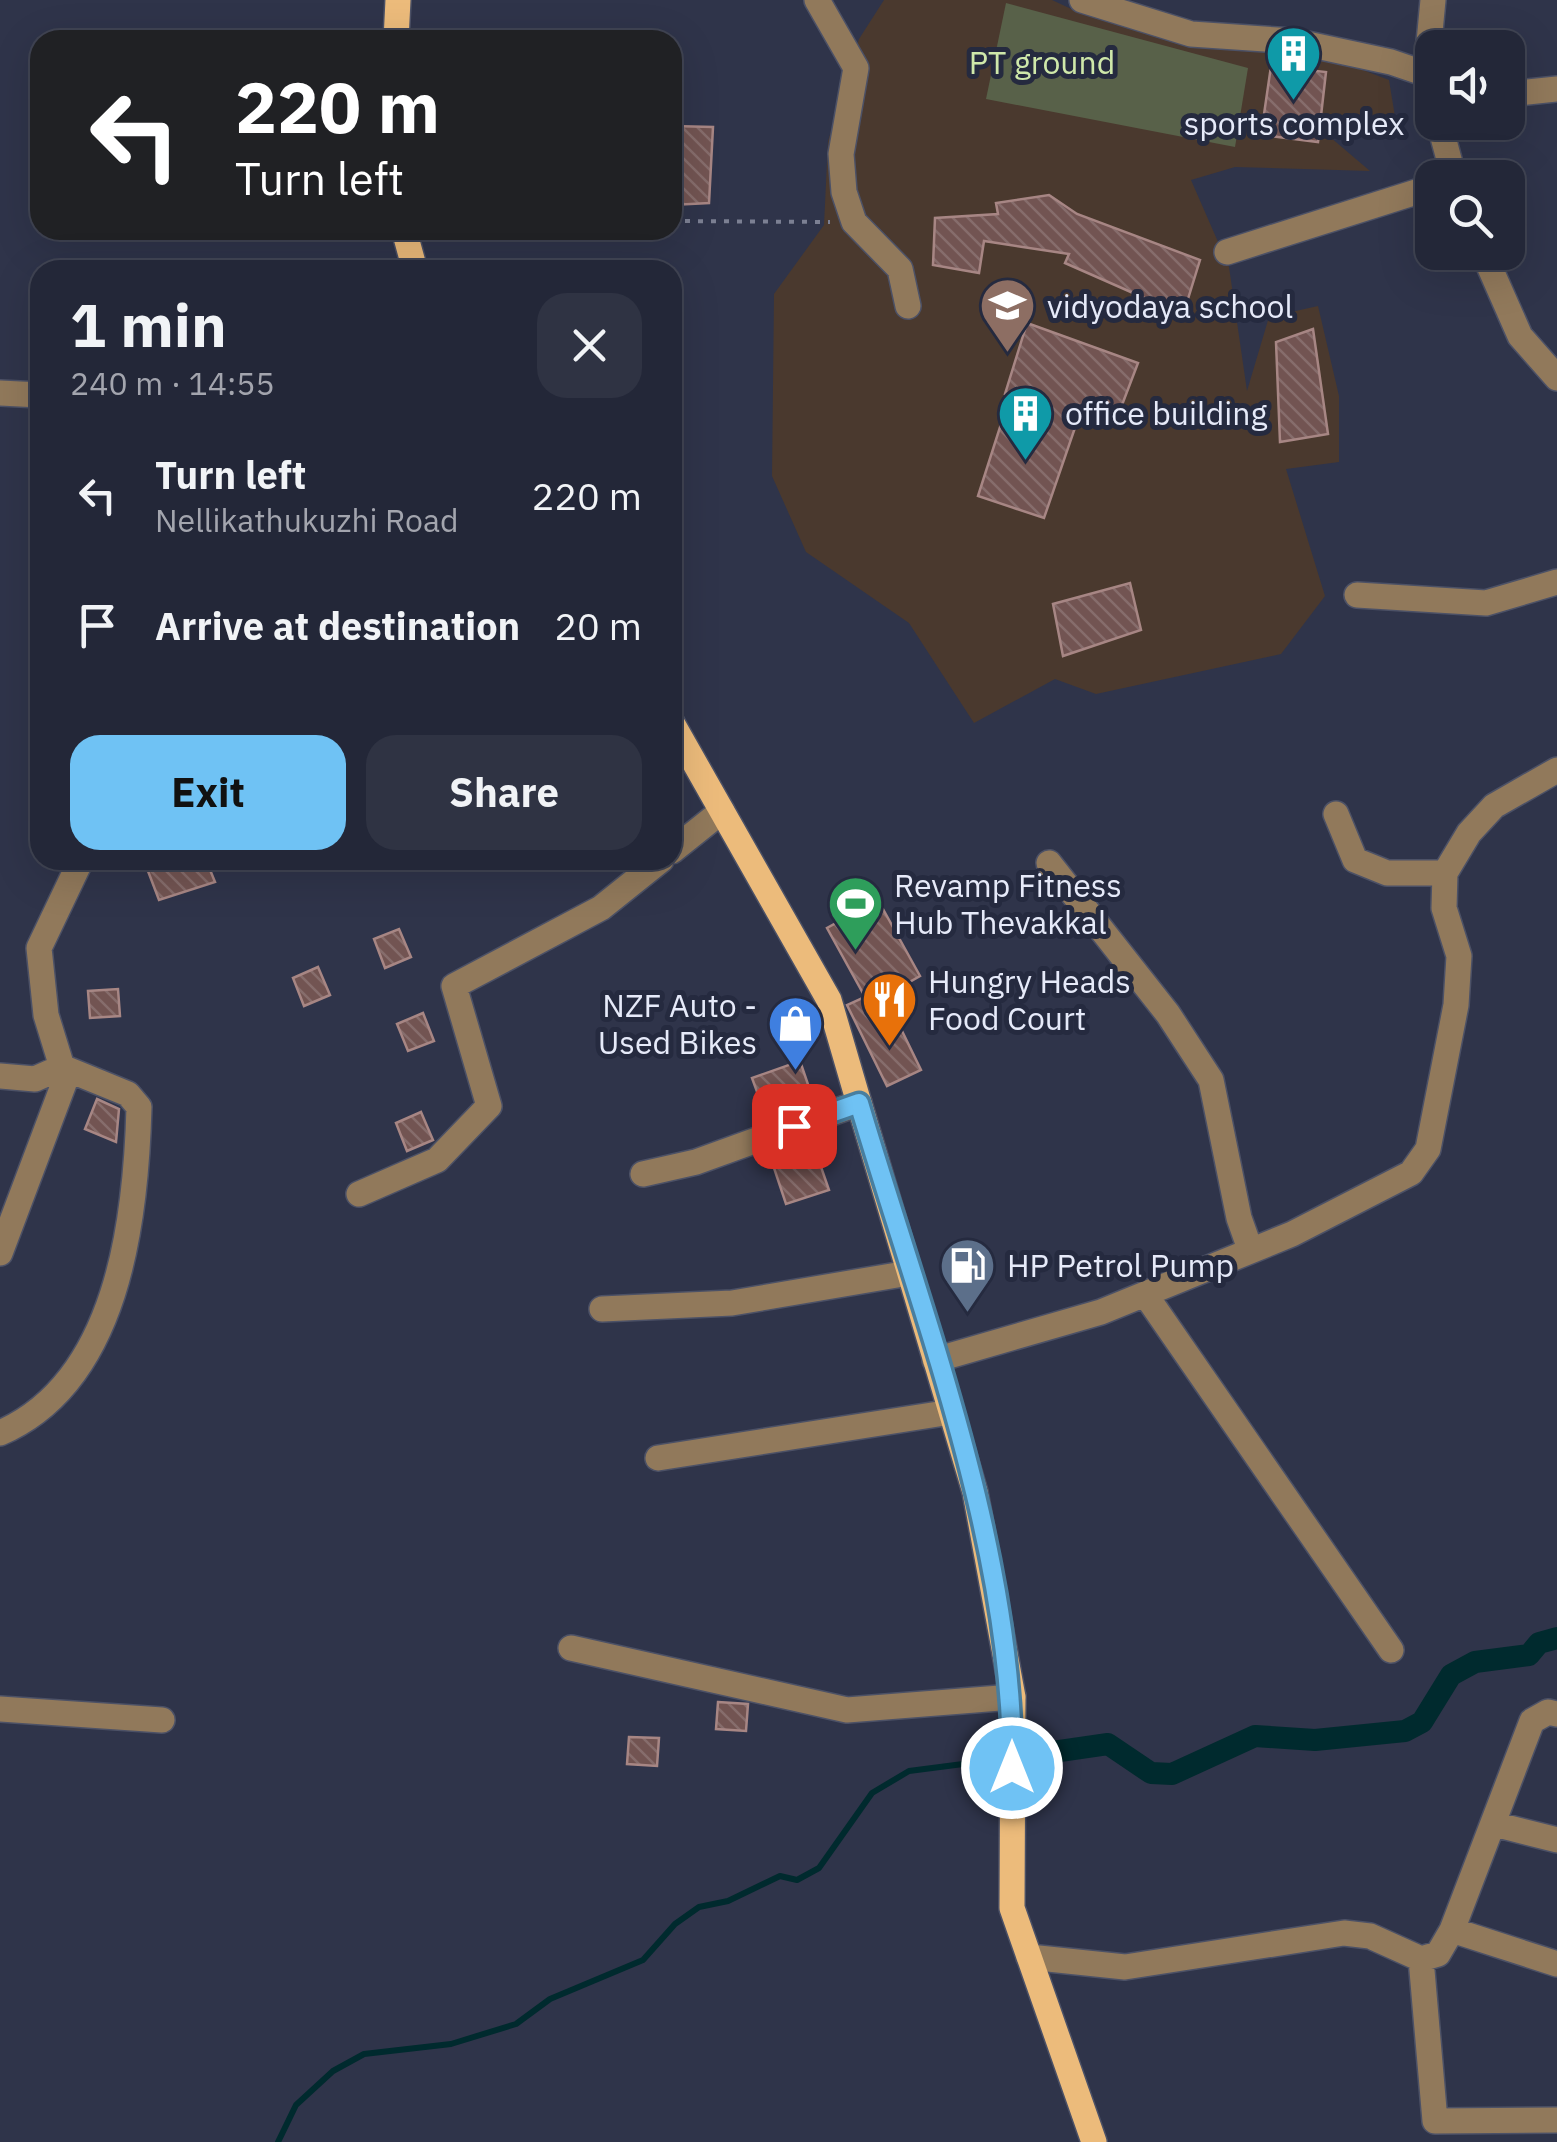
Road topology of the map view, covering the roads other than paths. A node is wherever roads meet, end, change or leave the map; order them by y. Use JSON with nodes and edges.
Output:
{"nodes":[{"id":1,"x":398,"y":0,"type":"edge"},
{"id":2,"x":817,"y":0,"type":"edge"},
{"id":3,"x":1082,"y":0,"type":"edge"},
{"id":4,"x":1433,"y":0,"type":"edge"},
{"id":5,"x":396,"y":30,"type":"edge"},
{"id":6,"x":1432,"y":30,"type":"edge"},
{"id":7,"x":1415,"y":77,"type":"edge"},
{"id":8,"x":1557,"y":89,"type":"edge"},
{"id":9,"x":1525,"y":92,"type":"edge"},
{"id":10,"x":1415,"y":192,"type":"edge"},
{"id":11,"x":1226,"y":252,"type":"dead end"},
{"id":12,"x":1490,"y":270,"type":"edge"},
{"id":13,"x":908,"y":306,"type":"dead end"},
{"id":14,"x":1557,"y":378,"type":"edge"},
{"id":15,"x":0,"y":392,"type":"edge"},
{"id":16,"x":30,"y":394,"type":"edge"},
{"id":17,"x":1557,"y":582,"type":"edge"},
{"id":18,"x":1357,"y":595,"type":"dead end"},
{"id":19,"x":682,"y":741,"type":"edge"},
{"id":20,"x":1557,"y":770,"type":"edge"},
{"id":21,"x":722,"y":811,"type":"junction"},
{"id":22,"x":1336,"y":814,"type":"dead end"},
{"id":23,"x":682,"y":843,"type":"edge"},
{"id":24,"x":1049,"y":863,"type":"dead end"},
{"id":25,"x":76,"y":870,"type":"edge"},
{"id":26,"x":649,"y":870,"type":"edge"},
{"id":27,"x":1446,"y":874,"type":"junction"},
{"id":28,"x":65,"y":1068,"type":"junction"},
{"id":29,"x":0,"y":1076,"type":"edge"},
{"id":30,"x":859,"y":1103,"type":"junction"},
{"id":31,"x":643,"y":1174,"type":"dead end"},
{"id":32,"x":359,"y":1194,"type":"dead end"},
{"id":33,"x":1250,"y":1249,"type":"junction"},
{"id":34,"x":0,"y":1253,"type":"edge"},
{"id":35,"x":910,"y":1273,"type":"junction"},
{"id":36,"x":1145,"y":1294,"type":"junction"},
{"id":37,"x":602,"y":1309,"type":"dead end"},
{"id":38,"x":936,"y":1360,"type":"junction"},
{"id":39,"x":951,"y":1412,"type":"junction"},
{"id":40,"x":0,"y":1433,"type":"edge"},
{"id":41,"x":658,"y":1458,"type":"dead end"},
{"id":42,"x":571,"y":1648,"type":"dead end"},
{"id":43,"x":1390,"y":1650,"type":"dead end"},
{"id":44,"x":1013,"y":1697,"type":"junction"},
{"id":45,"x":0,"y":1709,"type":"edge"},
{"id":46,"x":1557,"y":1714,"type":"edge"},
{"id":47,"x":162,"y":1720,"type":"dead end"},
{"id":48,"x":1494,"y":1824,"type":"junction"},
{"id":49,"x":1557,"y":1840,"type":"edge"},
{"id":50,"x":1452,"y":1930,"type":"junction"},
{"id":51,"x":1029,"y":1958,"type":"junction"},
{"id":52,"x":1421,"y":1959,"type":"junction"},
{"id":53,"x":1557,"y":1964,"type":"edge"},
{"id":54,"x":1557,"y":2120,"type":"edge"},
{"id":55,"x":1094,"y":2142,"type":"edge"}],
"edges":[{"from":1,"to":5,"type":"main road"},
{"from":2,"to":13,"type":"street"},
{"from":3,"to":7,"type":"street"},
{"from":4,"to":6,"type":"street"},
{"from":8,"to":9,"type":"street"},
{"from":10,"to":11,"type":"street"},
{"from":12,"to":14,"type":"street"},
{"from":15,"to":16,"type":"street"},
{"from":17,"to":18,"type":"street"},
{"from":19,"to":21,"type":"main road"},
{"from":20,"to":27,"type":"street"},
{"from":21,"to":23,"type":"street"},
{"from":21,"to":30,"type":"main road"},
{"from":22,"to":27,"type":"street"},
{"from":24,"to":33,"type":"street"},
{"from":25,"to":28,"type":"street"},
{"from":26,"to":32,"type":"street"},
{"from":27,"to":33,"type":"street"},
{"from":28,"to":29,"type":"street"},
{"from":28,"to":34,"type":"street"},
{"from":28,"to":40,"type":"street"},
{"from":30,"to":31,"type":"street"},
{"from":30,"to":35,"type":"main road"},
{"from":33,"to":36,"type":"street"},
{"from":35,"to":37,"type":"street"},
{"from":35,"to":38,"type":"main road"},
{"from":36,"to":38,"type":"street"},
{"from":36,"to":43,"type":"street"},
{"from":38,"to":39,"type":"main road"},
{"from":39,"to":41,"type":"street"},
{"from":39,"to":44,"type":"main road"},
{"from":42,"to":44,"type":"street"},
{"from":44,"to":51,"type":"main road"},
{"from":45,"to":47,"type":"street"},
{"from":46,"to":48,"type":"street"},
{"from":48,"to":49,"type":"street"},
{"from":48,"to":50,"type":"street"},
{"from":50,"to":52,"type":"street"},
{"from":50,"to":53,"type":"street"},
{"from":51,"to":52,"type":"street"},
{"from":51,"to":55,"type":"main road"},
{"from":52,"to":54,"type":"street"}]}
